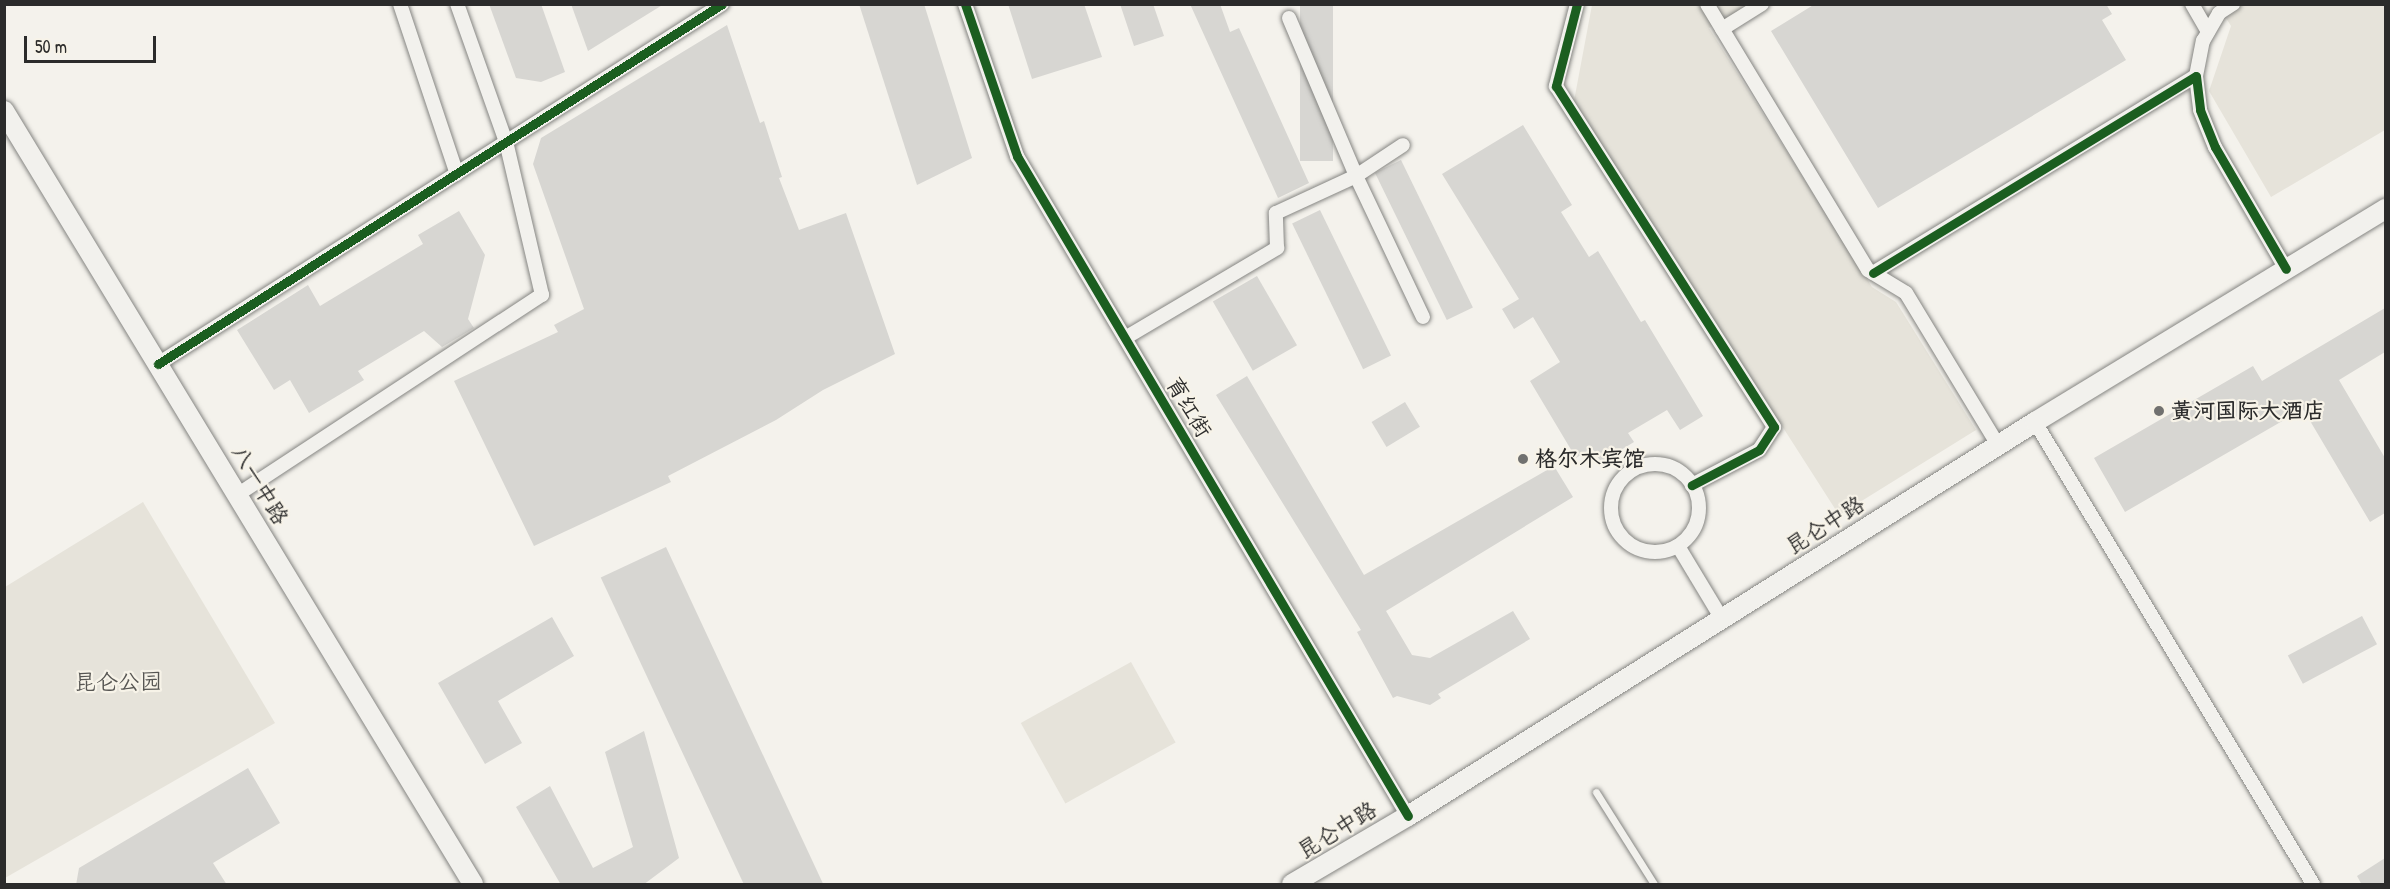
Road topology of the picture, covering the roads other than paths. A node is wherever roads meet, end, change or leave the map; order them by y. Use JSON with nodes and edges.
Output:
{"nodes":[{"id":1,"x":400,"y":4,"type":"edge"},
{"id":2,"x":457,"y":4,"type":"edge"},
{"id":3,"x":722,"y":4,"type":"edge"},
{"id":4,"x":965,"y":4,"type":"edge"},
{"id":5,"x":1577,"y":4,"type":"edge"},
{"id":6,"x":1707,"y":4,"type":"edge"},
{"id":7,"x":1762,"y":4,"type":"edge"},
{"id":8,"x":2192,"y":4,"type":"edge"},
{"id":9,"x":2233,"y":4,"type":"edge"},
{"id":10,"x":1289,"y":18,"type":"dead end"},
{"id":11,"x":1722,"y":29,"type":"junction"},
{"id":12,"x":2208,"y":32,"type":"junction"},
{"id":13,"x":2196,"y":76,"type":"junction"},
{"id":14,"x":4,"y":111,"type":"edge"},
{"id":15,"x":506,"y":142,"type":"junction"},
{"id":16,"x":1403,"y":145,"type":"dead end"},
{"id":17,"x":457,"y":174,"type":"junction"},
{"id":18,"x":1356,"y":176,"type":"junction"},
{"id":19,"x":2385,"y":210,"type":"edge"},
{"id":20,"x":2286,"y":269,"type":"junction"},
{"id":21,"x":1873,"y":273,"type":"junction"},
{"id":22,"x":1423,"y":317,"type":"dead end"},
{"id":23,"x":1125,"y":338,"type":"junction"},
{"id":24,"x":158,"y":364,"type":"junction"},
{"id":25,"x":2035,"y":422,"type":"junction"},
{"id":26,"x":1998,"y":445,"type":"junction"},
{"id":27,"x":1692,"y":485,"type":"junction"},
{"id":28,"x":237,"y":495,"type":"junction"},
{"id":29,"x":1678,"y":546,"type":"junction"},
{"id":30,"x":1722,"y":619,"type":"junction"},
{"id":31,"x":1596,"y":792,"type":"dead end"},
{"id":32,"x":1408,"y":816,"type":"junction"},
{"id":33,"x":473,"y":885,"type":"edge"},
{"id":34,"x":1292,"y":885,"type":"edge"},
{"id":35,"x":1654,"y":885,"type":"edge"},
{"id":36,"x":2313,"y":885,"type":"edge"}],
"edges":[{"from":1,"to":17,"type":"street"},
{"from":2,"to":15,"type":"street"},
{"from":3,"to":15,"type":"street"},
{"from":4,"to":23,"type":"street","name":"育红街"},
{"from":5,"to":27,"type":"street"},
{"from":6,"to":11,"type":"street"},
{"from":7,"to":11,"type":"street"},
{"from":8,"to":12,"type":"street"},
{"from":9,"to":12,"type":"street"},
{"from":10,"to":18,"type":"street"},
{"from":11,"to":21,"type":"street"},
{"from":12,"to":13,"type":"street"},
{"from":13,"to":20,"type":"street"},
{"from":13,"to":21,"type":"street"},
{"from":14,"to":24,"type":"main road","name":"八一中路"},
{"from":15,"to":17,"type":"street"},
{"from":15,"to":28,"type":"street"},
{"from":16,"to":18,"type":"street"},
{"from":17,"to":24,"type":"street"},
{"from":18,"to":22,"type":"street"},
{"from":18,"to":23,"type":"street"},
{"from":19,"to":20,"type":"main road","name":"昆仑中路"},
{"from":20,"to":25,"type":"main road","name":"昆仑中路"},
{"from":21,"to":26,"type":"street"},
{"from":23,"to":32,"type":"street","name":"育红街"},
{"from":24,"to":28,"type":"main road","name":"八一中路"},
{"from":25,"to":26,"type":"main road","name":"昆仑中路"},
{"from":25,"to":36,"type":"street"},
{"from":26,"to":30,"type":"main road","name":"昆仑中路"},
{"from":27,"to":29,"type":"street"},
{"from":27,"to":29,"type":"street"},
{"from":28,"to":33,"type":"main road","name":"八一中路"},
{"from":29,"to":30,"type":"street"},
{"from":30,"to":32,"type":"main road","name":"昆仑中路"},
{"from":31,"to":35,"type":"lane"},
{"from":32,"to":34,"type":"main road","name":"昆仑中路"}]}
